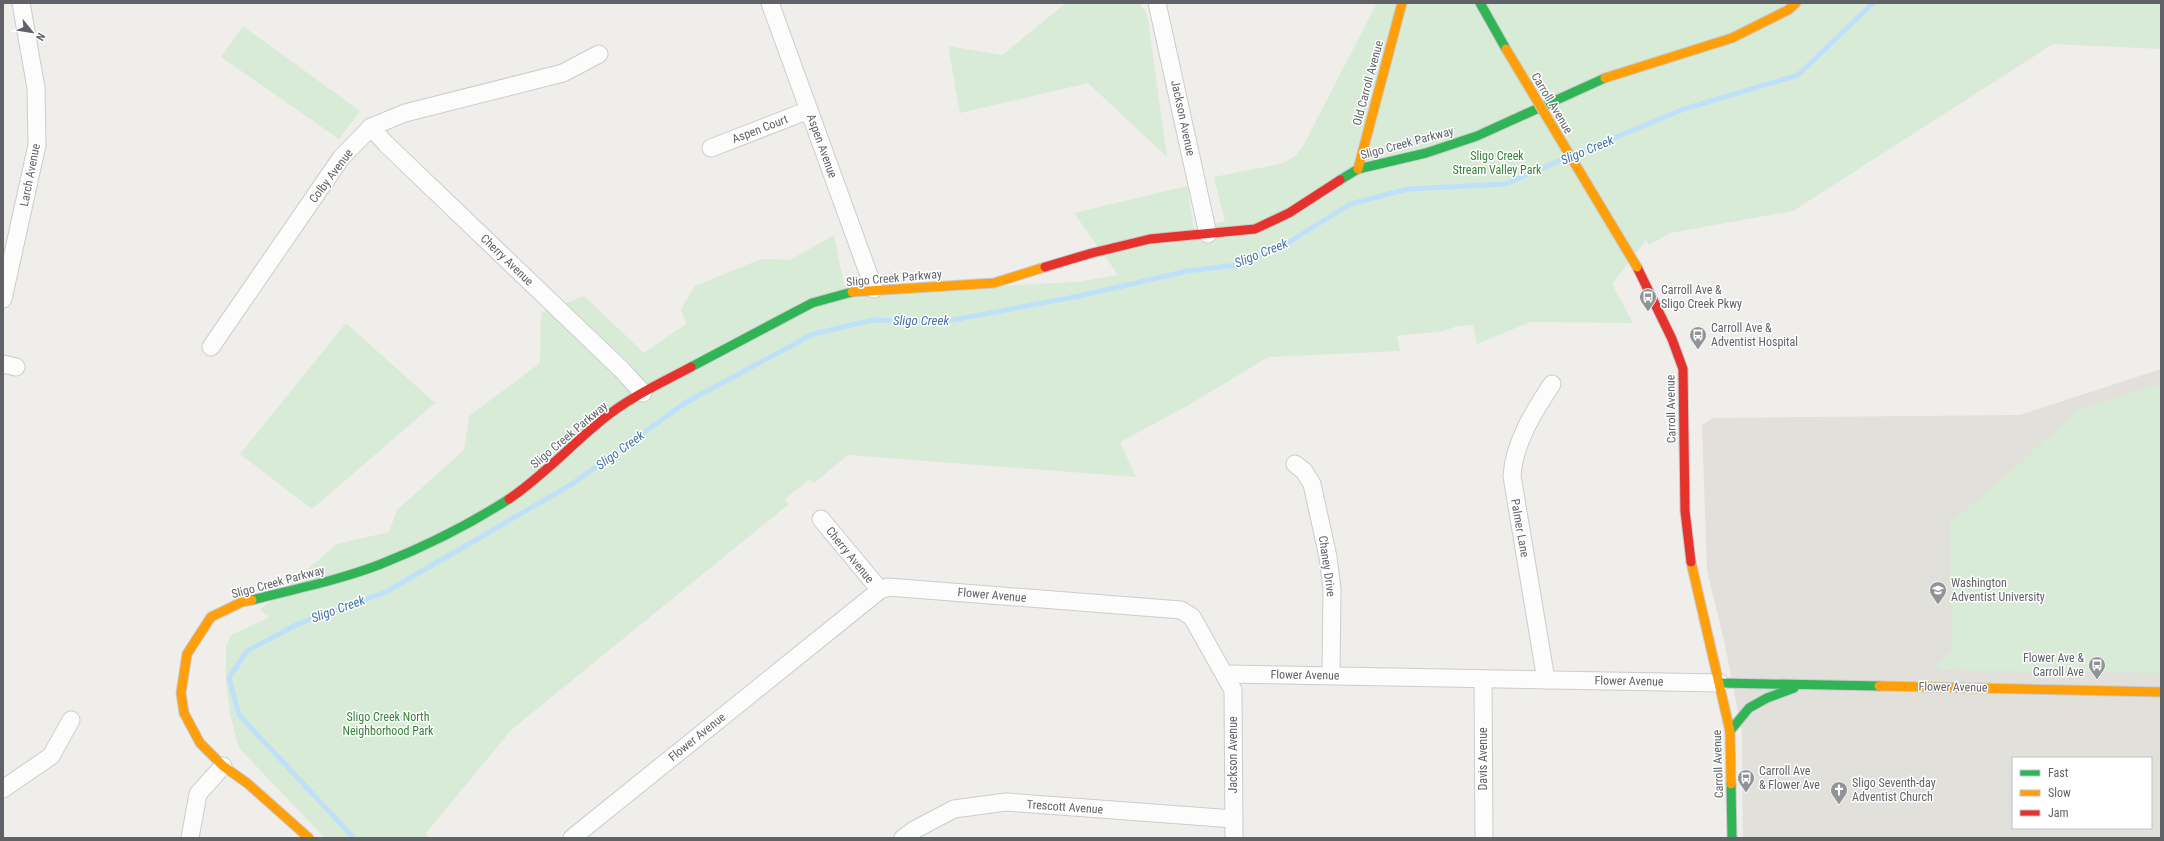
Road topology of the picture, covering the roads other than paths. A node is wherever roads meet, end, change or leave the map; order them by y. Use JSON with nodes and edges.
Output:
{"nodes":[{"id":1,"x":21,"y":3,"type":"edge"},
{"id":2,"x":770,"y":3,"type":"edge"},
{"id":3,"x":1157,"y":3,"type":"edge"},
{"id":4,"x":1402,"y":3,"type":"edge"},
{"id":5,"x":1480,"y":3,"type":"edge"},
{"id":6,"x":1796,"y":3,"type":"edge"},
{"id":7,"x":599,"y":54,"type":"dead end"},
{"id":8,"x":809,"y":110,"type":"junction"},
{"id":9,"x":371,"y":127,"type":"junction"},
{"id":10,"x":711,"y":148,"type":"dead end"},
{"id":11,"x":1358,"y":169,"type":"junction"},
{"id":12,"x":1208,"y":234,"type":"junction"},
{"id":13,"x":874,"y":289,"type":"junction"},
{"id":14,"x":3,"y":299,"type":"edge"},
{"id":15,"x":211,"y":347,"type":"dead end"},
{"id":16,"x":1552,"y":384,"type":"dead end"},
{"id":17,"x":643,"y":393,"type":"junction"},
{"id":18,"x":1295,"y":464,"type":"dead end"},
{"id":19,"x":821,"y":519,"type":"dead end"},
{"id":20,"x":880,"y":590,"type":"junction"},
{"id":21,"x":1225,"y":674,"type":"junction"},
{"id":22,"x":1331,"y":675,"type":"junction"},
{"id":23,"x":1483,"y":679,"type":"junction"},
{"id":24,"x":1546,"y":680,"type":"junction"},
{"id":25,"x":1720,"y":682,"type":"junction"},
{"id":26,"x":1805,"y":684,"type":"junction"},
{"id":27,"x":2161,"y":692,"type":"edge"},
{"id":28,"x":71,"y":720,"type":"dead end"},
{"id":29,"x":1730,"y":731,"type":"junction"},
{"id":30,"x":223,"y":766,"type":"junction"},
{"id":31,"x":3,"y":789,"type":"edge"},
{"id":32,"x":1234,"y":819,"type":"junction"},
{"id":33,"x":190,"y":838,"type":"edge"},
{"id":34,"x":309,"y":838,"type":"edge"},
{"id":35,"x":572,"y":838,"type":"edge"},
{"id":36,"x":903,"y":838,"type":"edge"},
{"id":37,"x":1234,"y":838,"type":"edge"},
{"id":38,"x":1484,"y":838,"type":"edge"},
{"id":39,"x":1732,"y":838,"type":"edge"}],
"edges":[{"from":1,"to":14,"type":"street","name":"Larch Avenue"},
{"from":2,"to":8,"type":"street","name":"Aspen Avenue"},
{"from":3,"to":12,"type":"street","name":"Jackson Avenue"},
{"from":4,"to":11,"type":"street","name":"Old Carroll Avenue"},
{"from":5,"to":25,"type":"street","name":"Carroll Avenue","bridge":true},
{"from":6,"to":11,"type":"street","name":"Sligo Creek Parkway"},
{"from":7,"to":9,"type":"street","name":"Colby Avenue"},
{"from":8,"to":10,"type":"street","name":"Aspen Court"},
{"from":8,"to":13,"type":"street","name":"Aspen Avenue"},
{"from":9,"to":15,"type":"street","name":"Colby Avenue"},
{"from":9,"to":17,"type":"street","name":"Cherry Avenue"},
{"from":11,"to":12,"type":"street","name":"Sligo Creek Parkway"},
{"from":12,"to":13,"type":"street","name":"Sligo Creek Parkway"},
{"from":13,"to":17,"type":"street","name":"Sligo Creek Parkway"},
{"from":16,"to":24,"type":"street","name":"Palmer Lane"},
{"from":17,"to":30,"type":"street","name":"Sligo Creek Parkway"},
{"from":18,"to":22,"type":"street","name":"Chaney Drive"},
{"from":19,"to":20,"type":"street","name":"Cherry Avenue"},
{"from":20,"to":21,"type":"street","name":"Flower Avenue"},
{"from":20,"to":35,"type":"street","name":"Flower Avenue"},
{"from":21,"to":22,"type":"street","name":"Flower Avenue"},
{"from":21,"to":32,"type":"street","name":"Jackson Avenue"},
{"from":22,"to":23,"type":"street","name":"Flower Avenue"},
{"from":23,"to":24,"type":"street","name":"Flower Avenue"},
{"from":23,"to":38,"type":"street","name":"Davis Avenue"},
{"from":24,"to":25,"type":"street","name":"Flower Avenue"},
{"from":25,"to":26,"type":"street","name":"Flower Avenue"},
{"from":25,"to":29,"type":"street","name":"Carroll Avenue"},
{"from":26,"to":27,"type":"street","name":"Flower Avenue"},
{"from":26,"to":29,"type":"street"},
{"from":28,"to":31,"type":"street"},
{"from":29,"to":39,"type":"street","name":"Carroll Avenue"},
{"from":30,"to":33,"type":"street"},
{"from":30,"to":34,"type":"street","name":"Sligo Creek Parkway"},
{"from":32,"to":36,"type":"street","name":"Trescott Avenue"},
{"from":32,"to":37,"type":"street","name":"Jackson Avenue"}]}
